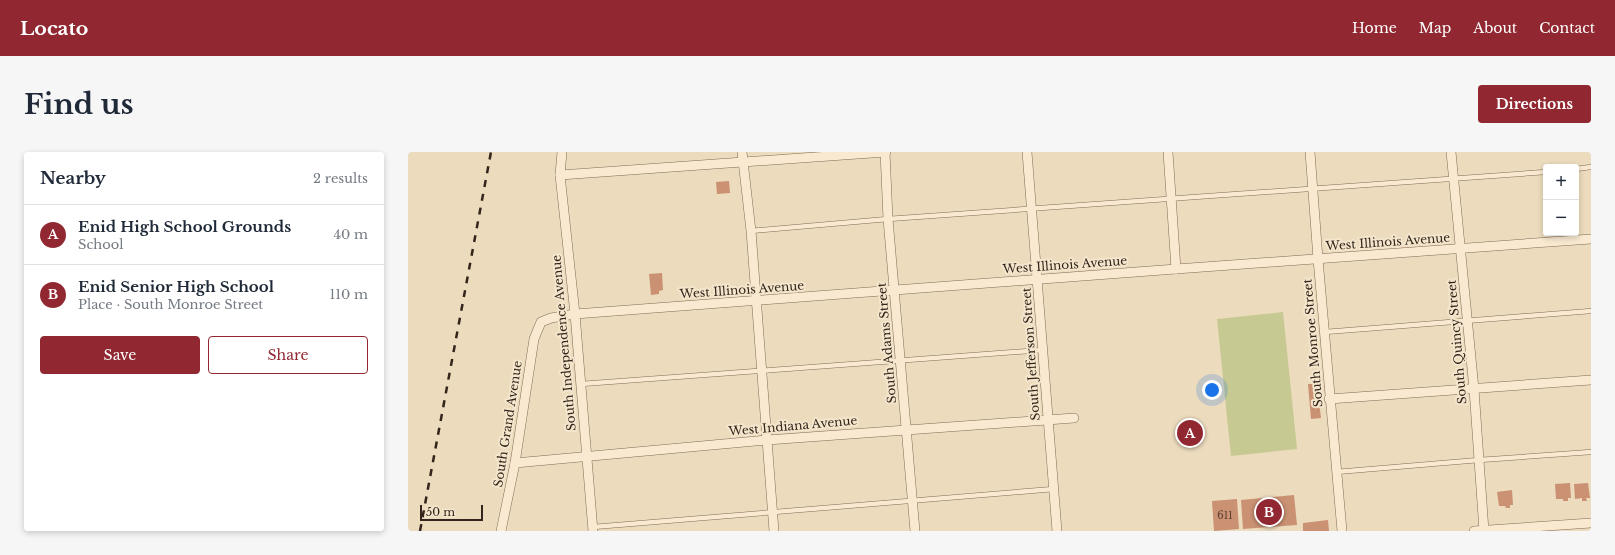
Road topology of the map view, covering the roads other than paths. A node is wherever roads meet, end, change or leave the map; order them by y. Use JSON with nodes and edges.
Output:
{"nodes":[{"id":1,"x":562,"y":152,"type":"edge"},
{"id":2,"x":742,"y":152,"type":"edge"},
{"id":3,"x":885,"y":152,"type":"edge"},
{"id":4,"x":1027,"y":152,"type":"edge"},
{"id":5,"x":1168,"y":152,"type":"edge"},
{"id":6,"x":1310,"y":152,"type":"edge"},
{"id":7,"x":1451,"y":152,"type":"edge"},
{"id":8,"x":815,"y":155,"type":"edge"},
{"id":9,"x":743,"y":162,"type":"junction"},
{"id":10,"x":1591,"y":167,"type":"edge"},
{"id":11,"x":1579,"y":169,"type":"edge"},
{"id":12,"x":1543,"y":172,"type":"edge"},
{"id":13,"x":560,"y":175,"type":"junction"},
{"id":14,"x":1453,"y":179,"type":"junction"},
{"id":15,"x":1313,"y":188,"type":"junction"},
{"id":16,"x":1172,"y":198,"type":"junction"},
{"id":17,"x":1032,"y":210,"type":"junction"},
{"id":18,"x":888,"y":219,"type":"junction"},
{"id":19,"x":750,"y":231,"type":"junction"},
{"id":20,"x":1591,"y":240,"type":"edge"},
{"id":21,"x":1461,"y":249,"type":"junction"},
{"id":22,"x":1318,"y":259,"type":"junction"},
{"id":23,"x":1176,"y":269,"type":"junction"},
{"id":24,"x":1037,"y":280,"type":"junction"},
{"id":25,"x":894,"y":290,"type":"junction"},
{"id":26,"x":756,"y":301,"type":"junction"},
{"id":27,"x":1591,"y":311,"type":"edge"},
{"id":28,"x":575,"y":314,"type":"junction"},
{"id":29,"x":1467,"y":320,"type":"junction"},
{"id":30,"x":541,"y":322,"type":"joint"},
{"id":31,"x":1325,"y":332,"type":"junction"},
{"id":32,"x":1043,"y":350,"type":"junction"},
{"id":33,"x":900,"y":361,"type":"junction"},
{"id":34,"x":762,"y":371,"type":"junction"},
{"id":35,"x":1591,"y":380,"type":"edge"},
{"id":36,"x":581,"y":384,"type":"junction"},
{"id":37,"x":1474,"y":389,"type":"junction"},
{"id":38,"x":1329,"y":400,"type":"junction"},
{"id":39,"x":1074,"y":418,"type":"dead end"},
{"id":40,"x":1048,"y":420,"type":"junction"},
{"id":41,"x":907,"y":430,"type":"junction"},
{"id":42,"x":767,"y":440,"type":"junction"},
{"id":43,"x":1591,"y":452,"type":"edge"},
{"id":44,"x":586,"y":456,"type":"junction"},
{"id":45,"x":1479,"y":460,"type":"junction"},
{"id":46,"x":515,"y":463,"type":"junction"},
{"id":47,"x":1336,"y":472,"type":"junction"},
{"id":48,"x":1054,"y":489,"type":"junction"},
{"id":49,"x":912,"y":500,"type":"junction"},
{"id":50,"x":773,"y":512,"type":"junction"},
{"id":51,"x":1591,"y":523,"type":"edge"},
{"id":52,"x":593,"y":529,"type":"edge"},
{"id":53,"x":501,"y":531,"type":"edge"},
{"id":54,"x":774,"y":531,"type":"edge"},
{"id":55,"x":915,"y":531,"type":"edge"},
{"id":56,"x":1057,"y":531,"type":"edge"},
{"id":57,"x":1342,"y":531,"type":"edge"},
{"id":58,"x":1474,"y":531,"type":"edge"},
{"id":59,"x":1484,"y":531,"type":"edge"}],
"edges":[{"from":1,"to":13,"type":"street","name":"South Independence Avenue"},
{"from":2,"to":9,"type":"street"},
{"from":3,"to":8,"type":"street"},
{"from":3,"to":18,"type":"street","name":"South Adams Street"},
{"from":4,"to":17,"type":"street","name":"South Jefferson Street"},
{"from":5,"to":16,"type":"street"},
{"from":6,"to":15,"type":"street","name":"South Monroe Street"},
{"from":7,"to":14,"type":"street","name":"South Quincy Street"},
{"from":8,"to":9,"type":"street"},
{"from":9,"to":13,"type":"street"},
{"from":9,"to":19,"type":"street"},
{"from":10,"to":11,"type":"lane"},
{"from":12,"to":14,"type":"lane"},
{"from":13,"to":28,"type":"street","name":"South Independence Avenue"},
{"from":14,"to":15,"type":"lane"},
{"from":14,"to":21,"type":"street","name":"South Quincy Street"},
{"from":15,"to":16,"type":"lane"},
{"from":15,"to":22,"type":"street","name":"South Monroe Street"},
{"from":16,"to":17,"type":"lane"},
{"from":16,"to":23,"type":"street"},
{"from":17,"to":18,"type":"lane"},
{"from":17,"to":24,"type":"street","name":"South Jefferson Street"},
{"from":18,"to":19,"type":"lane"},
{"from":18,"to":25,"type":"street","name":"South Adams Street"},
{"from":19,"to":26,"type":"street"},
{"from":20,"to":21,"type":"street","name":"West Illinois Avenue"},
{"from":21,"to":22,"type":"street","name":"West Illinois Avenue"},
{"from":21,"to":29,"type":"street","name":"South Quincy Street"},
{"from":22,"to":23,"type":"street","name":"West Illinois Avenue"},
{"from":22,"to":31,"type":"street","name":"South Monroe Street"},
{"from":23,"to":24,"type":"street","name":"West Illinois Avenue"},
{"from":24,"to":25,"type":"street","name":"West Illinois Avenue"},
{"from":24,"to":32,"type":"street","name":"South Jefferson Street"},
{"from":25,"to":26,"type":"street","name":"West Illinois Avenue"},
{"from":25,"to":33,"type":"street","name":"South Adams Street"},
{"from":26,"to":28,"type":"street","name":"West Illinois Avenue"},
{"from":26,"to":34,"type":"street"},
{"from":27,"to":29,"type":"lane"},
{"from":28,"to":30,"type":"street","name":"West Illinois Avenue"},
{"from":28,"to":36,"type":"street","name":"South Independence Avenue"},
{"from":29,"to":31,"type":"lane"},
{"from":29,"to":37,"type":"street","name":"South Quincy Street"},
{"from":30,"to":46,"type":"street","name":"South Grand Avenue"},
{"from":31,"to":38,"type":"street","name":"South Monroe Street"},
{"from":32,"to":33,"type":"lane"},
{"from":32,"to":40,"type":"street","name":"South Jefferson Street"},
{"from":33,"to":34,"type":"lane"},
{"from":33,"to":41,"type":"street","name":"South Adams Street"},
{"from":34,"to":36,"type":"lane"},
{"from":34,"to":42,"type":"street"},
{"from":35,"to":37,"type":"street"},
{"from":36,"to":44,"type":"street","name":"South Independence Avenue"},
{"from":37,"to":38,"type":"street"},
{"from":37,"to":45,"type":"street","name":"South Quincy Street"},
{"from":38,"to":47,"type":"street","name":"South Monroe Street"},
{"from":39,"to":40,"type":"street","name":"West Indiana Avenue"},
{"from":40,"to":41,"type":"street","name":"West Indiana Avenue"},
{"from":40,"to":48,"type":"street","name":"South Jefferson Street"},
{"from":41,"to":42,"type":"street","name":"West Indiana Avenue"},
{"from":41,"to":49,"type":"street","name":"South Adams Street"},
{"from":42,"to":44,"type":"street","name":"West Indiana Avenue"},
{"from":42,"to":50,"type":"street"},
{"from":43,"to":45,"type":"lane"},
{"from":44,"to":46,"type":"street","name":"West Indiana Avenue"},
{"from":44,"to":52,"type":"street","name":"South Independence Avenue"},
{"from":45,"to":47,"type":"lane"},
{"from":45,"to":59,"type":"street","name":"South Quincy Street"},
{"from":46,"to":53,"type":"street","name":"South Grand Avenue"},
{"from":47,"to":57,"type":"street","name":"South Monroe Street"},
{"from":48,"to":49,"type":"lane"},
{"from":48,"to":56,"type":"street","name":"South Jefferson Street"},
{"from":49,"to":50,"type":"lane"},
{"from":49,"to":55,"type":"street","name":"South Adams Street"},
{"from":50,"to":52,"type":"lane"},
{"from":50,"to":54,"type":"street"},
{"from":51,"to":59,"type":"street"},
{"from":58,"to":59,"type":"street"}]}
